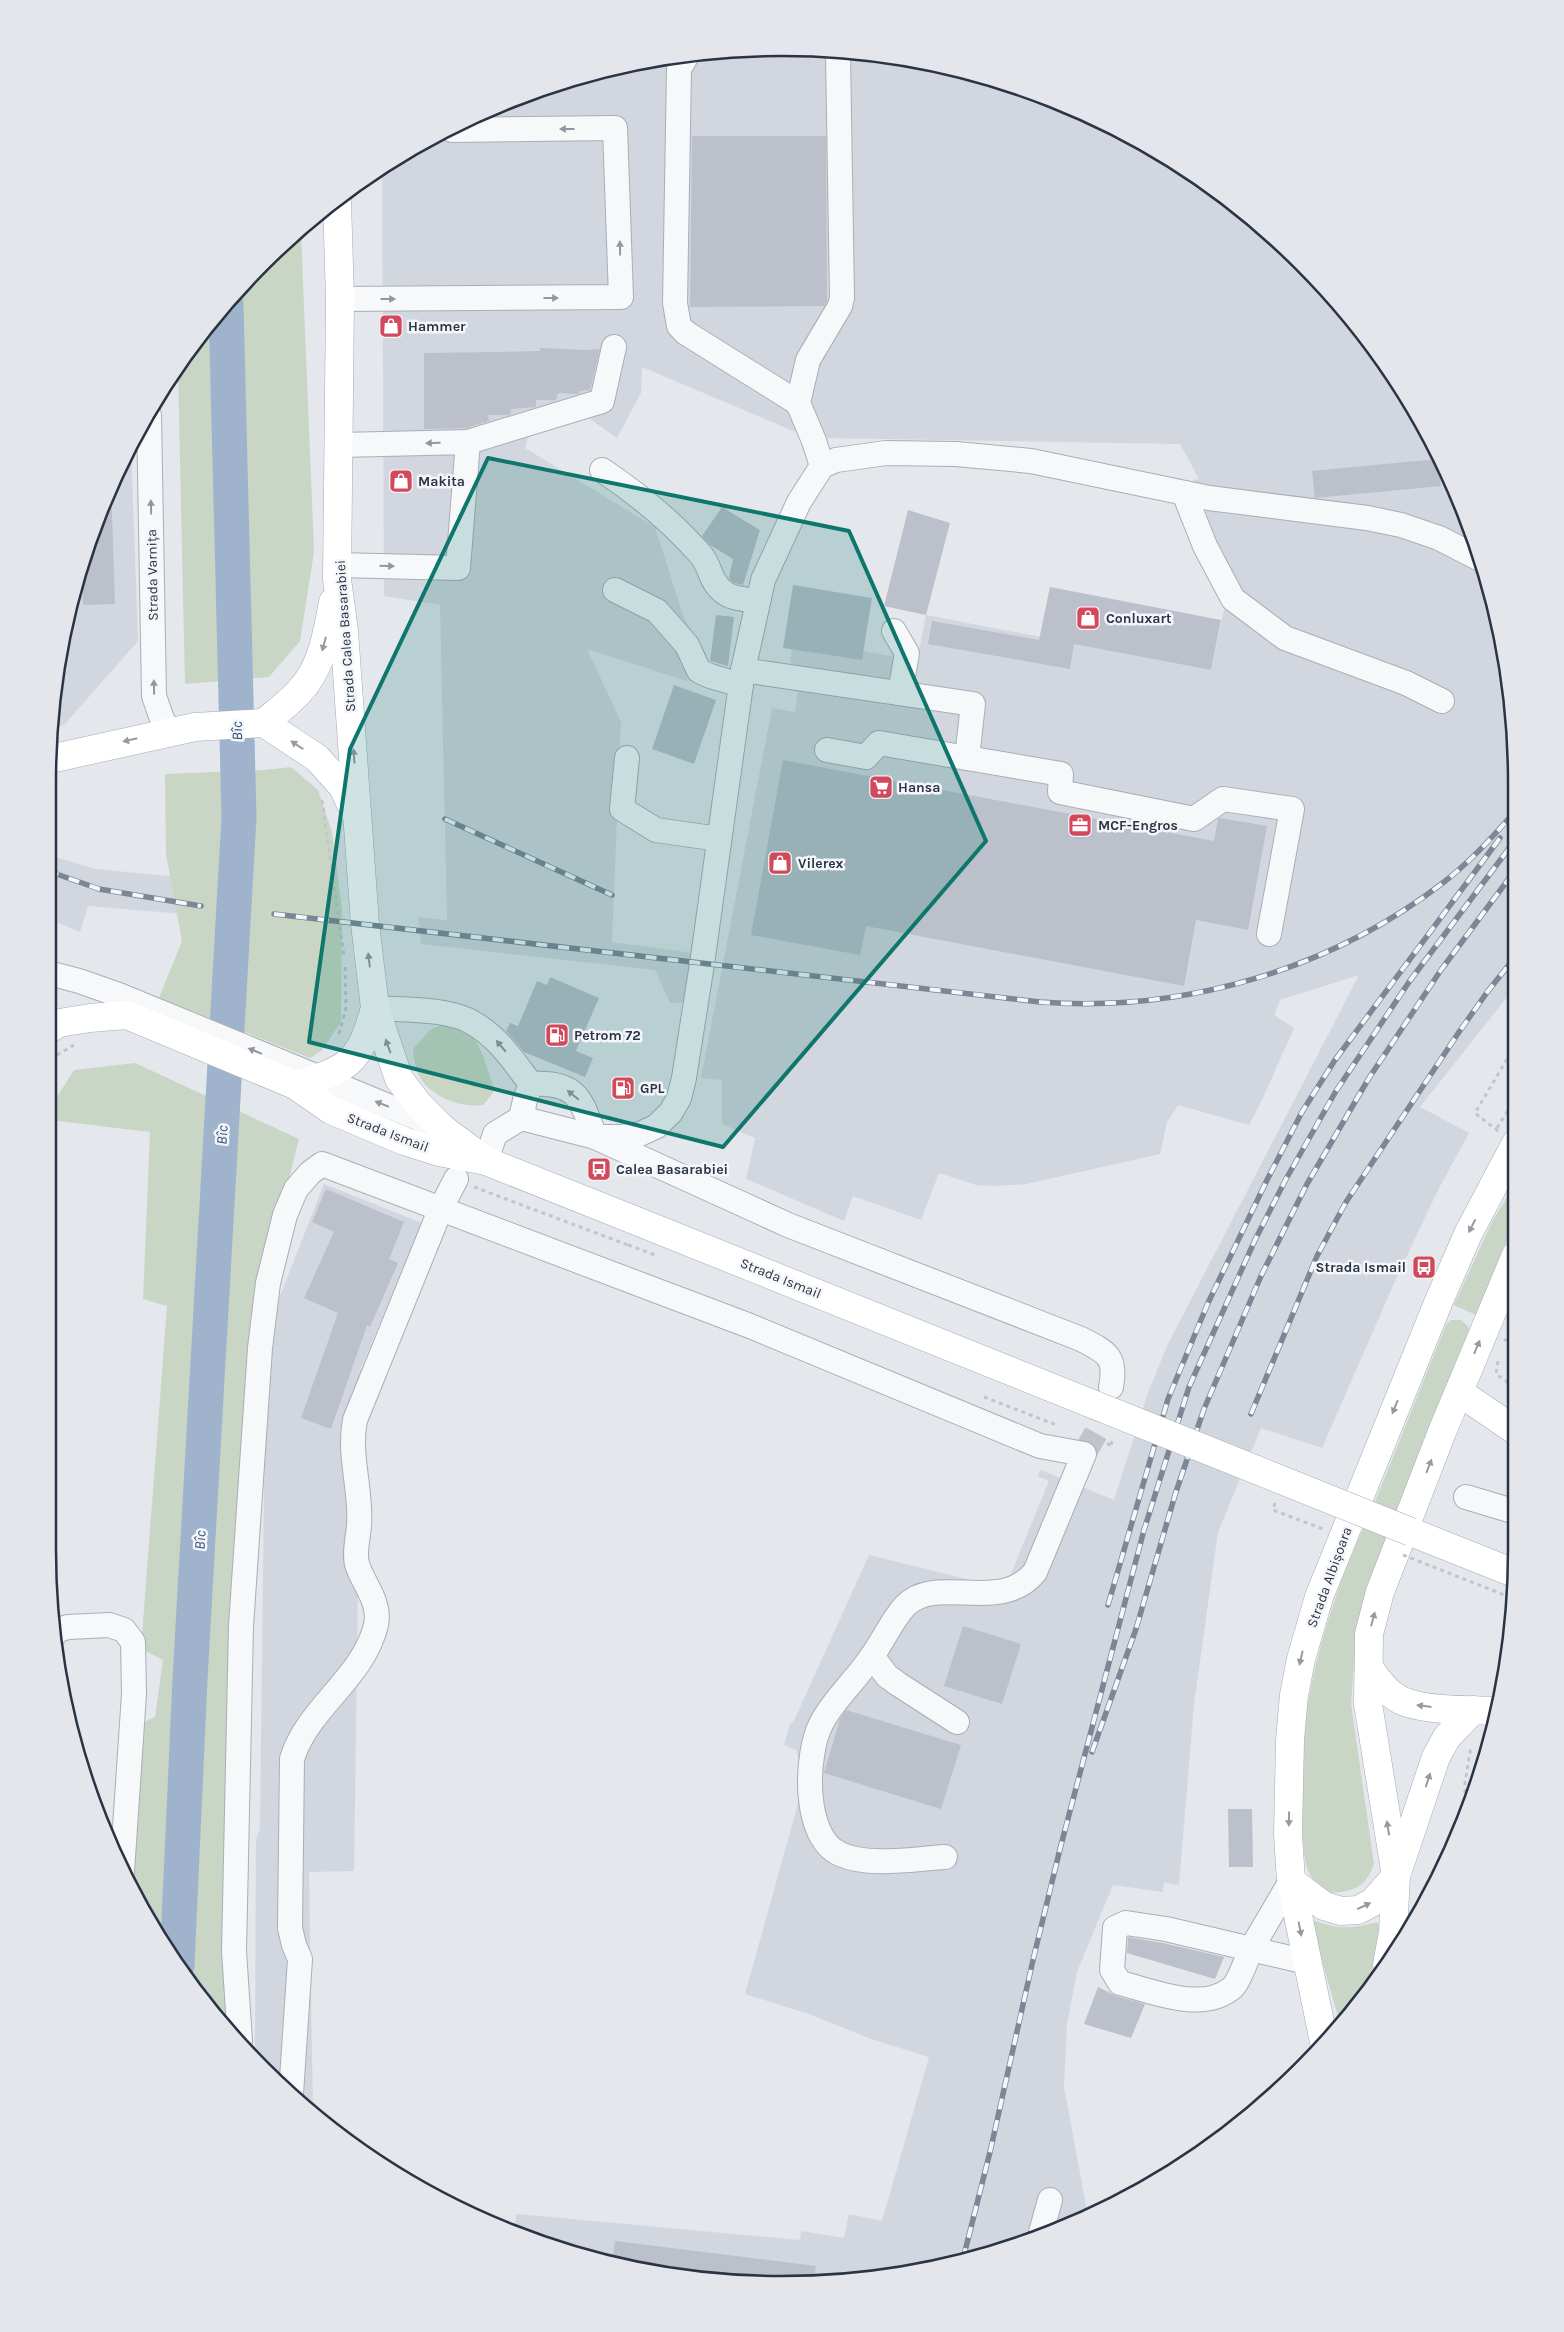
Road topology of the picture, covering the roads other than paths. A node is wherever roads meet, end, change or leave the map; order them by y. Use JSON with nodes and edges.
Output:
{"nodes":[{"id":1,"x":838,"y":59,"type":"edge"},
{"id":2,"x":683,"y":63,"type":"edge"},
{"id":3,"x":463,"y":130,"type":"edge"},
{"id":4,"x":337,"y":208,"type":"edge"},
{"id":5,"x":340,"y":299,"type":"junction"},
{"id":6,"x":614,"y":347,"type":"dead end"},
{"id":7,"x":798,"y":403,"type":"junction"},
{"id":8,"x":149,"y":426,"type":"edge"},
{"id":9,"x":468,"y":442,"type":"junction"},
{"id":10,"x":340,"y":445,"type":"junction"},
{"id":11,"x":822,"y":466,"type":"junction"},
{"id":12,"x":602,"y":470,"type":"dead end"},
{"id":13,"x":1184,"y":493,"type":"junction"},
{"id":14,"x":1471,"y":554,"type":"edge"},
{"id":15,"x":338,"y":572,"type":"junction"},
{"id":16,"x":615,"y":590,"type":"dead end"},
{"id":17,"x":758,"y":602,"type":"junction"},
{"id":18,"x":894,"y":632,"type":"dead end"},
{"id":19,"x":742,"y":677,"type":"junction"},
{"id":20,"x":900,"y":693,"type":"junction"},
{"id":21,"x":1442,"y":701,"type":"dead end"},
{"id":22,"x":260,"y":724,"type":"junction"},
{"id":23,"x":183,"y":729,"type":"junction"},
{"id":24,"x":827,"y":750,"type":"dead end"},
{"id":25,"x":57,"y":757,"type":"edge"},
{"id":26,"x":627,"y":758,"type":"dead end"},
{"id":27,"x":967,"y":758,"type":"junction"},
{"id":28,"x":359,"y":822,"type":"junction"},
{"id":29,"x":719,"y":839,"type":"junction"},
{"id":30,"x":1269,"y":934,"type":"dead end"},
{"id":31,"x":56,"y":975,"type":"edge"},
{"id":32,"x":56,"y":987,"type":"edge"},
{"id":33,"x":375,"y":1008,"type":"junction"},
{"id":34,"x":127,"y":1015,"type":"junction"},
{"id":35,"x":158,"y":1020,"type":"junction"},
{"id":36,"x":56,"y":1025,"type":"edge"},
{"id":37,"x":305,"y":1078,"type":"junction"},
{"id":38,"x":531,"y":1084,"type":"junction"},
{"id":39,"x":521,"y":1118,"type":"junction"},
{"id":40,"x":443,"y":1129,"type":"junction"},
{"id":41,"x":1505,"y":1136,"type":"edge"},
{"id":42,"x":595,"y":1137,"type":"junction"},
{"id":43,"x":486,"y":1162,"type":"junction"},
{"id":44,"x":456,"y":1179,"type":"dead end"},
{"id":45,"x":1505,"y":1179,"type":"edge"},
{"id":46,"x":441,"y":1208,"type":"junction"},
{"id":47,"x":1508,"y":1274,"type":"edge"},
{"id":48,"x":1111,"y":1387,"type":"tunnel mouth"},
{"id":49,"x":1458,"y":1392,"type":"junction"},
{"id":50,"x":1508,"y":1425,"type":"edge"},
{"id":51,"x":1466,"y":1497,"type":"dead end"},
{"id":52,"x":1508,"y":1510,"type":"edge"},
{"id":53,"x":1507,"y":1570,"type":"edge"},
{"id":54,"x":61,"y":1629,"type":"edge"},
{"id":55,"x":872,"y":1656,"type":"junction"},
{"id":56,"x":1369,"y":1667,"type":"junction"},
{"id":57,"x":1485,"y":1710,"type":"edge"},
{"id":58,"x":957,"y":1722,"type":"dead end"},
{"id":59,"x":123,"y":1854,"type":"edge"},
{"id":60,"x":944,"y":1858,"type":"dead end"},
{"id":61,"x":1396,"y":1876,"type":"junction"},
{"id":62,"x":1291,"y":1881,"type":"junction"},
{"id":63,"x":1391,"y":1944,"type":"edge"},
{"id":64,"x":1251,"y":1949,"type":"junction"},
{"id":65,"x":1307,"y":1962,"type":"junction"},
{"id":66,"x":239,"y":2033,"type":"edge"},
{"id":67,"x":1322,"y":2035,"type":"edge"},
{"id":68,"x":292,"y":2085,"type":"edge"},
{"id":69,"x":1050,"y":2200,"type":"dead end"},
{"id":70,"x":1042,"y":2227,"type":"edge"}],
"edges":[{"from":1,"to":7,"type":"street"},
{"from":2,"to":7,"type":"street"},
{"from":5,"to":3,"type":"street","one_way":true},
{"from":4,"to":5,"type":"main road","name":"Strada Calea Basarabiei"},
{"from":5,"to":10,"type":"main road","name":"Strada Calea Basarabiei"},
{"from":6,"to":9,"type":"street"},
{"from":7,"to":11,"type":"street"},
{"from":23,"to":8,"type":"street","name":"Strada Varnița","one_way":true},
{"from":9,"to":10,"type":"street","one_way":true},
{"from":15,"to":9,"type":"street","one_way":true},
{"from":10,"to":15,"type":"main road","name":"Strada Calea Basarabiei"},
{"from":11,"to":13,"type":"street"},
{"from":11,"to":17,"type":"street"},
{"from":12,"to":17,"type":"street"},
{"from":13,"to":14,"type":"street"},
{"from":13,"to":21,"type":"street"},
{"from":15,"to":22,"type":"main road","one_way":true},
{"from":28,"to":15,"type":"main road","name":"Strada Calea Basarabiei","one_way":true},
{"from":16,"to":19,"type":"street"},
{"from":17,"to":19,"type":"street"},
{"from":18,"to":20,"type":"street"},
{"from":19,"to":20,"type":"street"},
{"from":19,"to":29,"type":"street"},
{"from":20,"to":27,"type":"street"},
{"from":22,"to":23,"type":"main road"},
{"from":28,"to":22,"type":"main road","one_way":true},
{"from":23,"to":25,"type":"main road","one_way":true},
{"from":24,"to":27,"type":"street"},
{"from":26,"to":29,"type":"street"},
{"from":27,"to":30,"type":"street"},
{"from":33,"to":28,"type":"main road","name":"Strada Calea Basarabiei","one_way":true},
{"from":29,"to":42,"type":"street"},
{"from":31,"to":35,"type":"street","name":"Strada Ismail"},
{"from":32,"to":34,"type":"street","name":"Strada Ismail"},
{"from":33,"to":37,"type":"main road","name":"Strada Calea Basarabiei"},
{"from":38,"to":33,"type":"street","one_way":true},
{"from":40,"to":33,"type":"main road","name":"Strada Calea Basarabiei","one_way":true},
{"from":34,"to":35,"type":"main road","name":"Strada Ismail"},
{"from":34,"to":36,"type":"main road"},
{"from":35,"to":37,"type":"main road","name":"Strada Ismail"},
{"from":40,"to":37,"type":"street","name":"Strada Ismail","one_way":true},
{"from":37,"to":43,"type":"main road","name":"Strada Ismail"},
{"from":38,"to":39,"type":"street"},
{"from":42,"to":38,"type":"street","one_way":true},
{"from":39,"to":42,"type":"street"},
{"from":39,"to":43,"type":"street"},
{"from":40,"to":43,"type":"main road","name":"Strada Calea Basarabiei"},
{"from":41,"to":45,"type":"main road","name":"Strada Albișoara"},
{"from":42,"to":48,"type":"street"},
{"from":43,"to":53,"type":"main road","name":"Strada Ismail","bridge":true},
{"from":44,"to":46,"type":"street"},
{"from":45,"to":62,"type":"main road","name":"Strada Albișoara","one_way":true},
{"from":46,"to":55,"type":"street"},
{"from":46,"to":66,"type":"street"},
{"from":46,"to":68,"type":"street"},
{"from":49,"to":47,"type":"main road","one_way":true},
{"from":49,"to":50,"type":"main road"},
{"from":56,"to":49,"type":"main road","one_way":true},
{"from":51,"to":52,"type":"street"},
{"from":54,"to":59,"type":"street"},
{"from":55,"to":58,"type":"street"},
{"from":55,"to":60,"type":"street"},
{"from":57,"to":56,"type":"main road","one_way":true},
{"from":61,"to":56,"type":"main road","one_way":true},
{"from":61,"to":57,"type":"main road","one_way":true},
{"from":62,"to":61,"type":"main road","one_way":true},
{"from":61,"to":63,"type":"main road"},
{"from":62,"to":64,"type":"street"},
{"from":62,"to":65,"type":"main road","name":"Strada Albișoara","one_way":true},
{"from":64,"to":64,"type":"street"},
{"from":64,"to":65,"type":"street"},
{"from":65,"to":67,"type":"main road","name":"Strada Albișoara"},
{"from":69,"to":70,"type":"street"}]}
